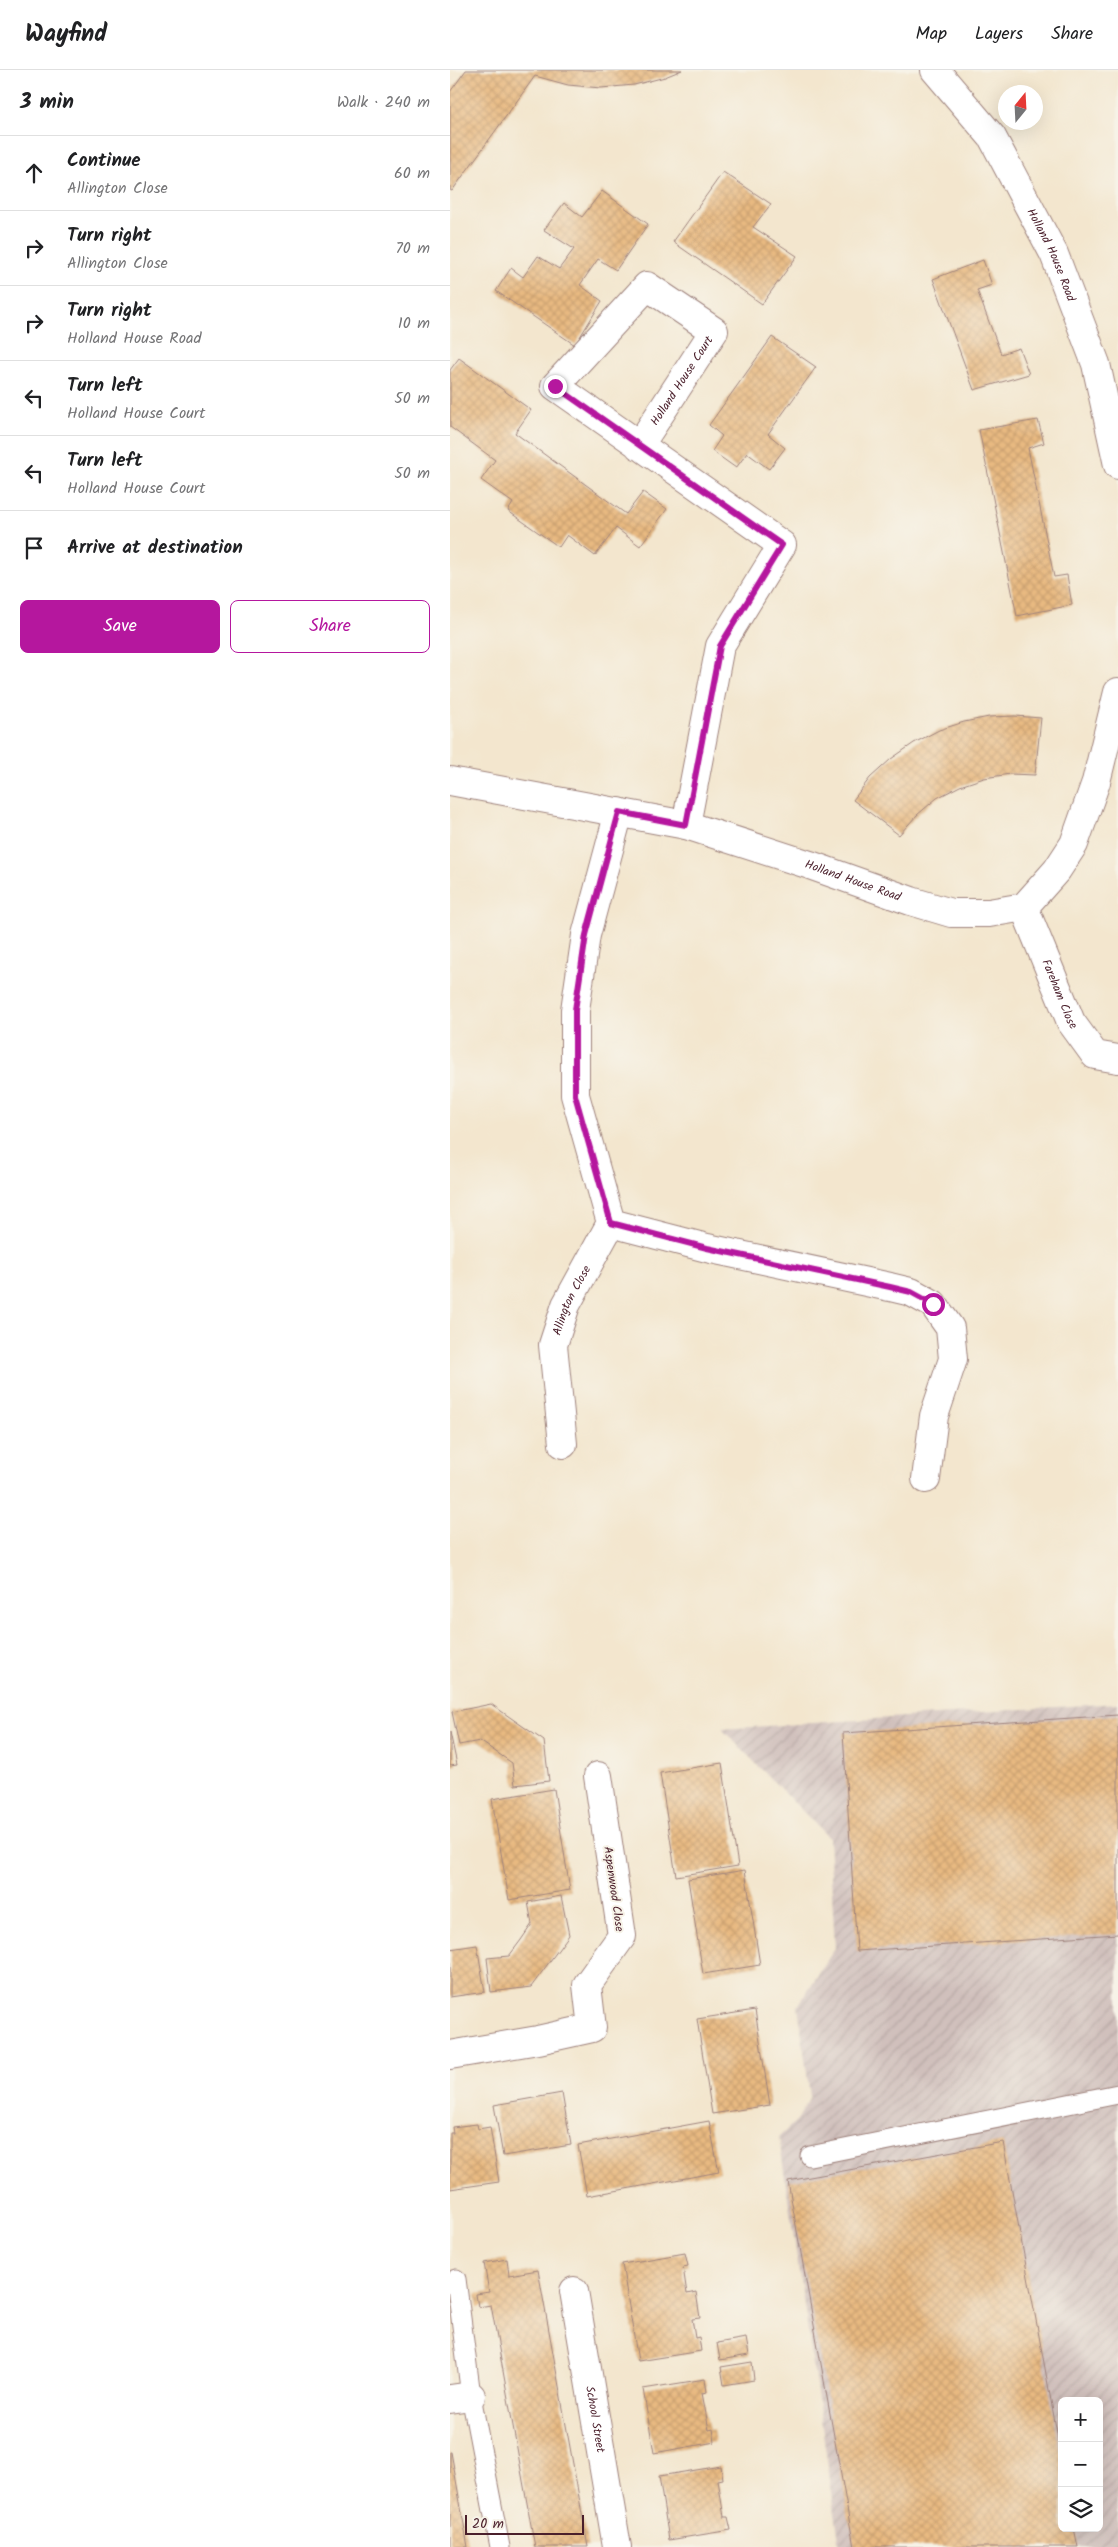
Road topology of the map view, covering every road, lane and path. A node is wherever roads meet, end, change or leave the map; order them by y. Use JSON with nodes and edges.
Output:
{"nodes":[{"id":1,"x":935,"y":70,"type":"edge"},
{"id":2,"x":639,"y":446,"type":"junction"},
{"id":3,"x":1118,"y":464,"type":"edge"},
{"id":4,"x":1118,"y":692,"type":"edge"},
{"id":5,"x":450,"y":782,"type":"edge"},
{"id":6,"x":619,"y":812,"type":"junction"},
{"id":7,"x":686,"y":825,"type":"junction"},
{"id":8,"x":1024,"y":907,"type":"junction"},
{"id":9,"x":1118,"y":1060,"type":"edge"},
{"id":10,"x":611,"y":1223,"type":"junction"},
{"id":11,"x":563,"y":1444,"type":"dead end"},
{"id":12,"x":926,"y":1479,"type":"dead end"},
{"id":13,"x":598,"y":1776,"type":"dead end"},
{"id":14,"x":450,"y":2055,"type":"edge"},
{"id":15,"x":1118,"y":2094,"type":"edge"},
{"id":16,"x":810,"y":2156,"type":"dead end"},
{"id":17,"x":456,"y":2280,"type":"dead end"},
{"id":18,"x":574,"y":2291,"type":"dead end"},
{"id":19,"x":461,"y":2398,"type":"edge"},
{"id":20,"x":500,"y":2547,"type":"edge"},
{"id":21,"x":617,"y":2547,"type":"edge"}],
"edges":[{"from":1,"to":3,"type":"street","name":"Holland House Road"},
{"from":2,"to":2,"type":"street","name":"Holland House Court"},
{"from":2,"to":7,"type":"street","name":"Holland House Court"},
{"from":4,"to":8,"type":"street"},
{"from":5,"to":6,"type":"street","name":"Holland House Road"},
{"from":6,"to":7,"type":"street","name":"Holland House Road"},
{"from":6,"to":10,"type":"street"},
{"from":7,"to":8,"type":"street","name":"Holland House Road"},
{"from":8,"to":9,"type":"street","name":"Fareham Close"},
{"from":10,"to":11,"type":"street","name":"Allington Close"},
{"from":10,"to":12,"type":"street"},
{"from":13,"to":14,"type":"street","name":"Aspenwood Close"},
{"from":15,"to":16,"type":"lane"},
{"from":17,"to":19,"type":"lane"},
{"from":18,"to":21,"type":"street","name":"School Street"},
{"from":19,"to":20,"type":"lane"}]}
